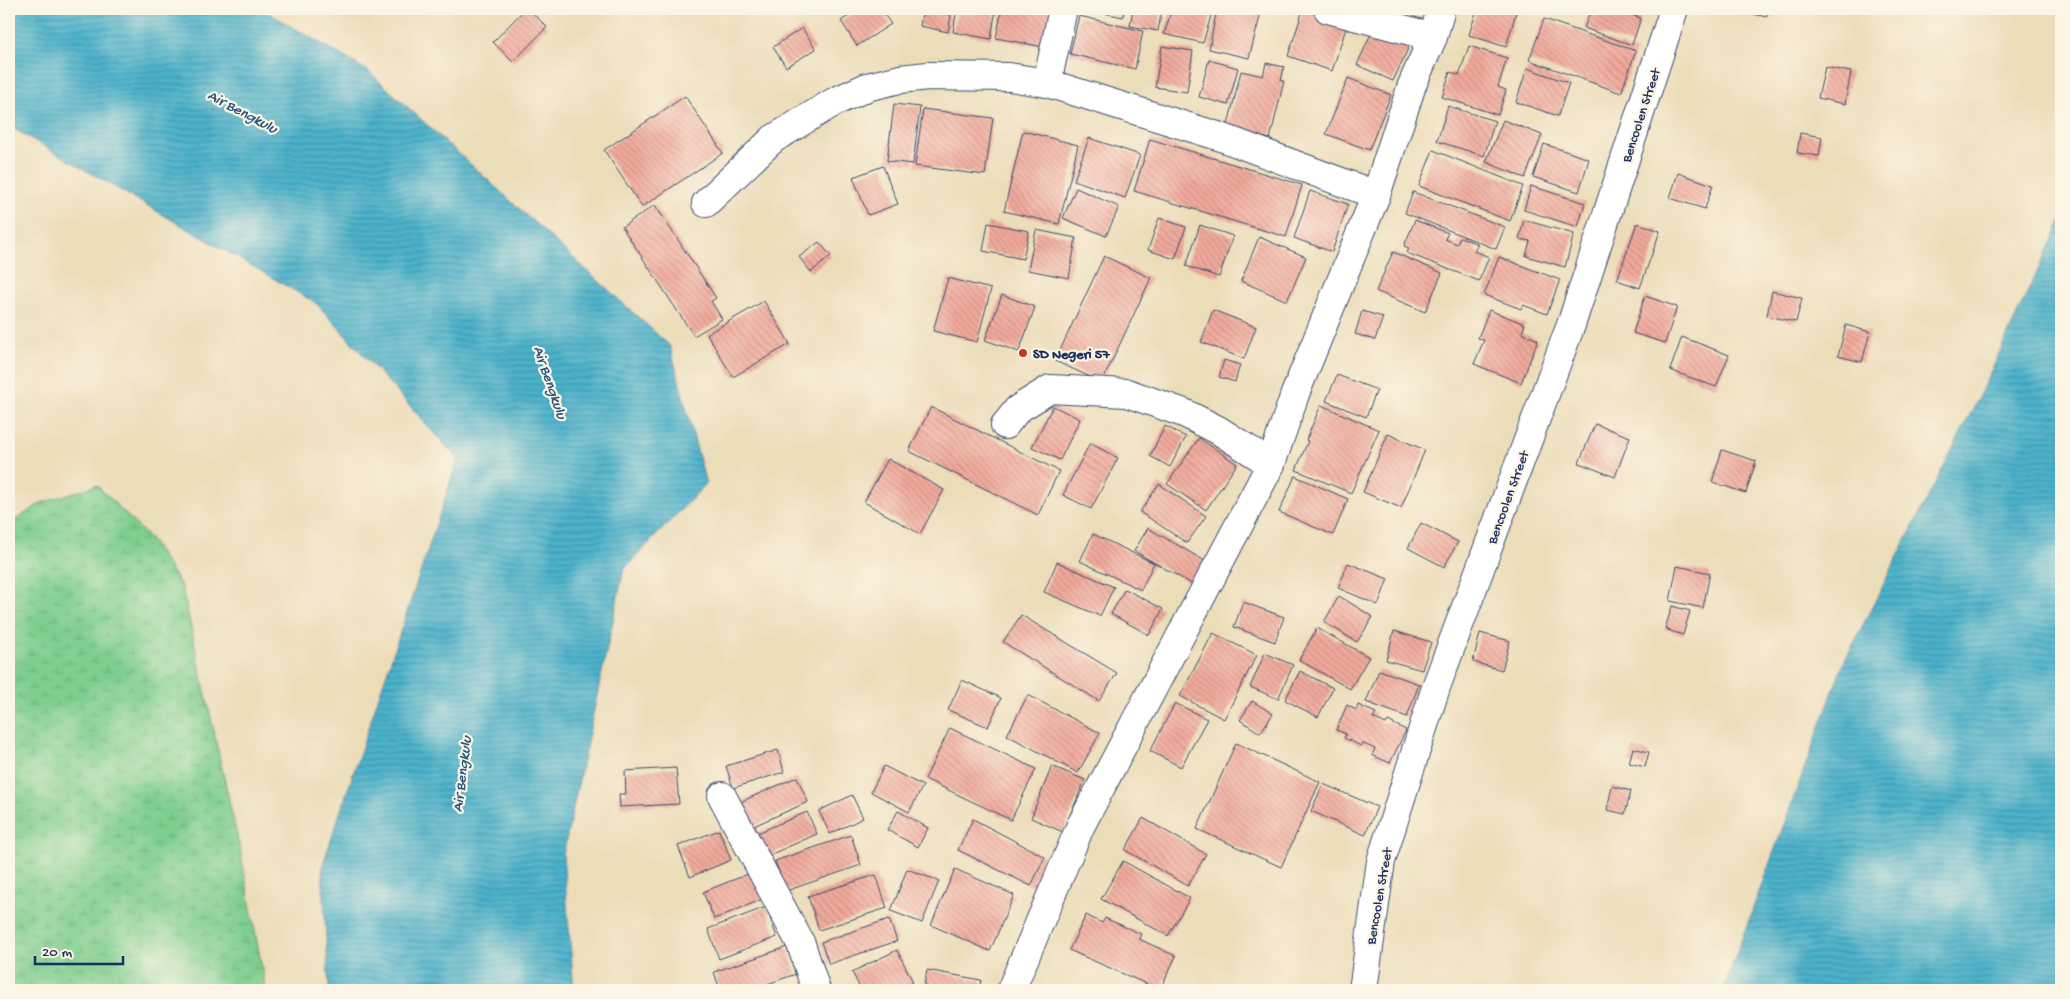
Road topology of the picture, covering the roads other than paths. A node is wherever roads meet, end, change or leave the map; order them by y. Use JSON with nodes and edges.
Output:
{"nodes":[{"id":1,"x":1063,"y":9,"type":"edge"},
{"id":2,"x":1328,"y":9,"type":"edge"},
{"id":3,"x":1441,"y":9,"type":"edge"},
{"id":4,"x":1674,"y":9,"type":"edge"},
{"id":5,"x":1433,"y":37,"type":"junction"},
{"id":6,"x":1047,"y":82,"type":"junction"},
{"id":7,"x":1376,"y":196,"type":"junction"},
{"id":8,"x":706,"y":203,"type":"dead end"},
{"id":9,"x":1005,"y":425,"type":"dead end"},
{"id":10,"x":1271,"y":464,"type":"junction"},
{"id":11,"x":722,"y":796,"type":"dead end"},
{"id":12,"x":816,"y":990,"type":"edge"},
{"id":13,"x":1011,"y":990,"type":"edge"},
{"id":14,"x":1363,"y":990,"type":"edge"}],
"edges":[{"from":1,"to":6,"type":"street"},
{"from":2,"to":5,"type":"street"},
{"from":3,"to":5,"type":"street"},
{"from":4,"to":14,"type":"street","name":"Bencoolen Street"},
{"from":5,"to":7,"type":"street"},
{"from":6,"to":7,"type":"street"},
{"from":6,"to":8,"type":"street"},
{"from":7,"to":10,"type":"street"},
{"from":9,"to":10,"type":"street"},
{"from":10,"to":13,"type":"street"},
{"from":11,"to":12,"type":"street"}]}
